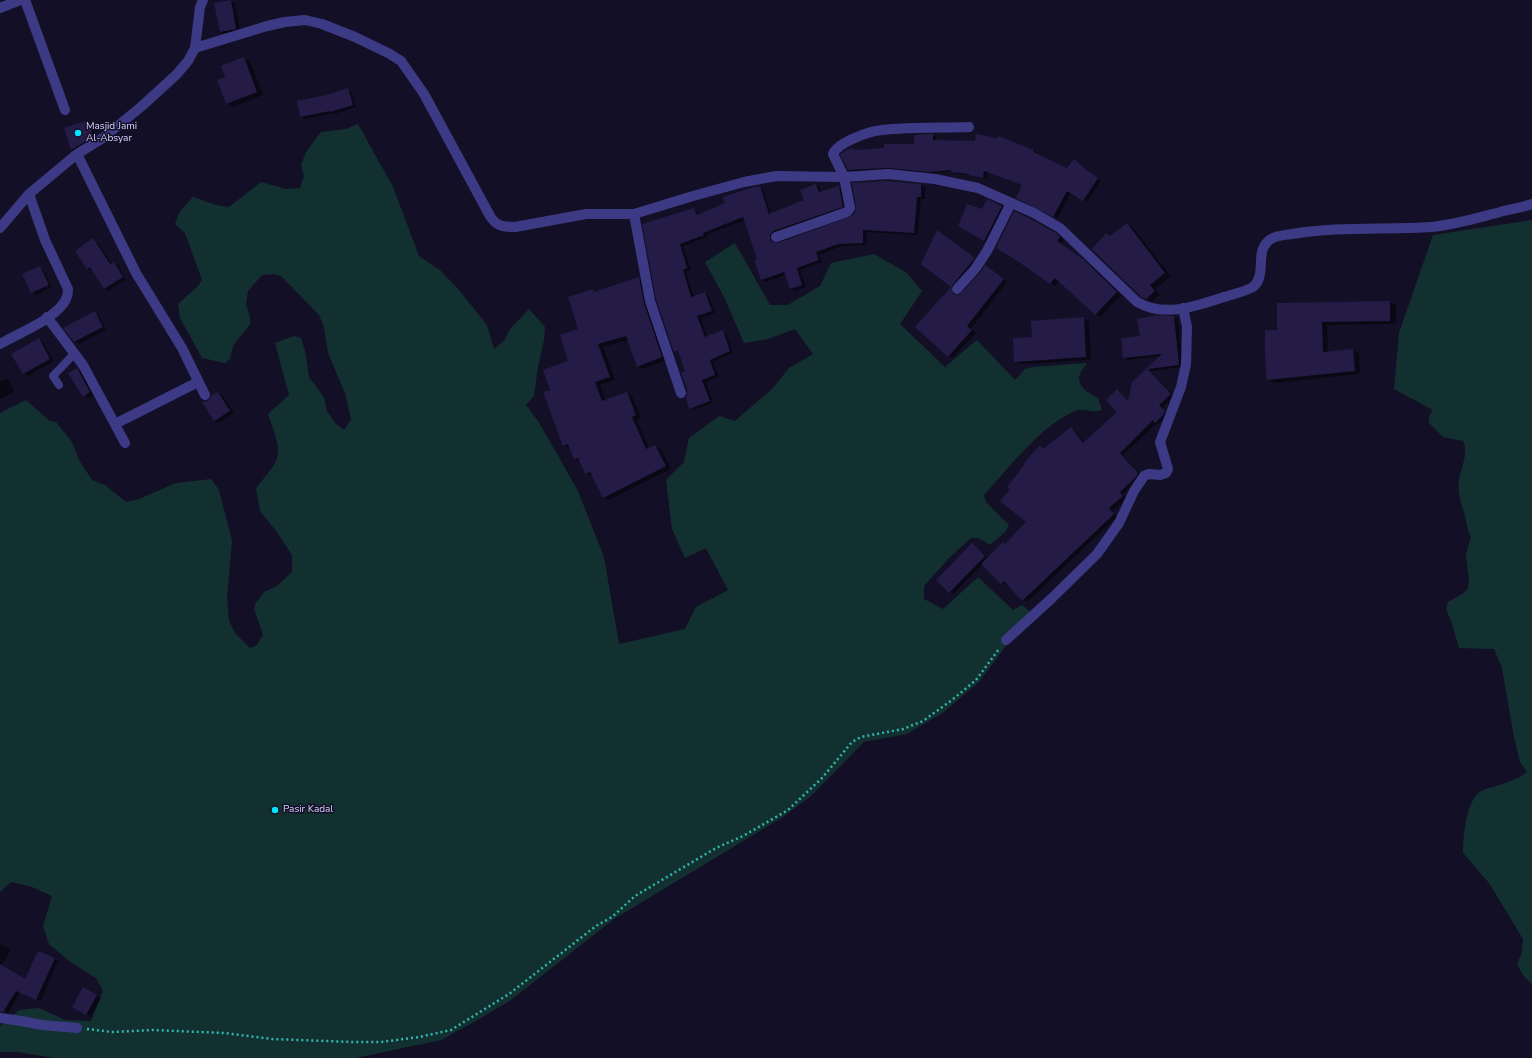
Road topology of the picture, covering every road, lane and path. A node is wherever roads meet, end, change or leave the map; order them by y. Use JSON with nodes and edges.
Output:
{"nodes":[{"id":1,"x":20,"y":0,"type":"edge"},
{"id":2,"x":25,"y":0,"type":"edge"},
{"id":3,"x":203,"y":0,"type":"edge"},
{"id":4,"x":0,"y":8,"type":"edge"},
{"id":5,"x":195,"y":48,"type":"junction"},
{"id":6,"x":65,"y":110,"type":"dead end"},
{"id":7,"x":969,"y":127,"type":"dead end"},
{"id":8,"x":77,"y":154,"type":"junction"},
{"id":9,"x":844,"y":177,"type":"junction"},
{"id":10,"x":29,"y":194,"type":"junction"},
{"id":11,"x":1011,"y":203,"type":"junction"},
{"id":12,"x":1532,"y":204,"type":"edge"},
{"id":13,"x":634,"y":214,"type":"junction"},
{"id":14,"x":0,"y":228,"type":"edge"},
{"id":15,"x":776,"y":237,"type":"dead end"},
{"id":16,"x":957,"y":289,"type":"dead end"},
{"id":17,"x":1183,"y":308,"type":"junction"},
{"id":18,"x":47,"y":317,"type":"junction"},
{"id":19,"x":0,"y":344,"type":"edge"},
{"id":20,"x":74,"y":354,"type":"junction"},
{"id":21,"x":198,"y":382,"type":"junction"},
{"id":22,"x":59,"y":385,"type":"dead end"},
{"id":23,"x":681,"y":393,"type":"dead end"},
{"id":24,"x":205,"y":395,"type":"dead end"},
{"id":25,"x":115,"y":424,"type":"junction"},
{"id":26,"x":124,"y":443,"type":"dead end"},
{"id":27,"x":1006,"y":640,"type":"joint"},
{"id":28,"x":0,"y":1018,"type":"edge"},
{"id":29,"x":77,"y":1028,"type":"joint"}],
"edges":[{"from":1,"to":4,"type":"street"},
{"from":2,"to":6,"type":"street"},
{"from":3,"to":5,"type":"street"},
{"from":5,"to":8,"type":"street"},
{"from":5,"to":13,"type":"street"},
{"from":7,"to":9,"type":"street"},
{"from":8,"to":10,"type":"street"},
{"from":8,"to":21,"type":"street"},
{"from":9,"to":11,"type":"street"},
{"from":9,"to":13,"type":"street"},
{"from":9,"to":15,"type":"street"},
{"from":10,"to":14,"type":"street"},
{"from":10,"to":18,"type":"street"},
{"from":11,"to":16,"type":"street"},
{"from":11,"to":17,"type":"street"},
{"from":12,"to":17,"type":"street"},
{"from":13,"to":23,"type":"street"},
{"from":17,"to":27,"type":"street"},
{"from":18,"to":19,"type":"street"},
{"from":18,"to":20,"type":"street"},
{"from":20,"to":22,"type":"lane"},
{"from":20,"to":25,"type":"street"},
{"from":21,"to":24,"type":"street"},
{"from":21,"to":25,"type":"street"},
{"from":25,"to":26,"type":"street"},
{"from":27,"to":29,"type":"path"},
{"from":28,"to":29,"type":"street"}]}
